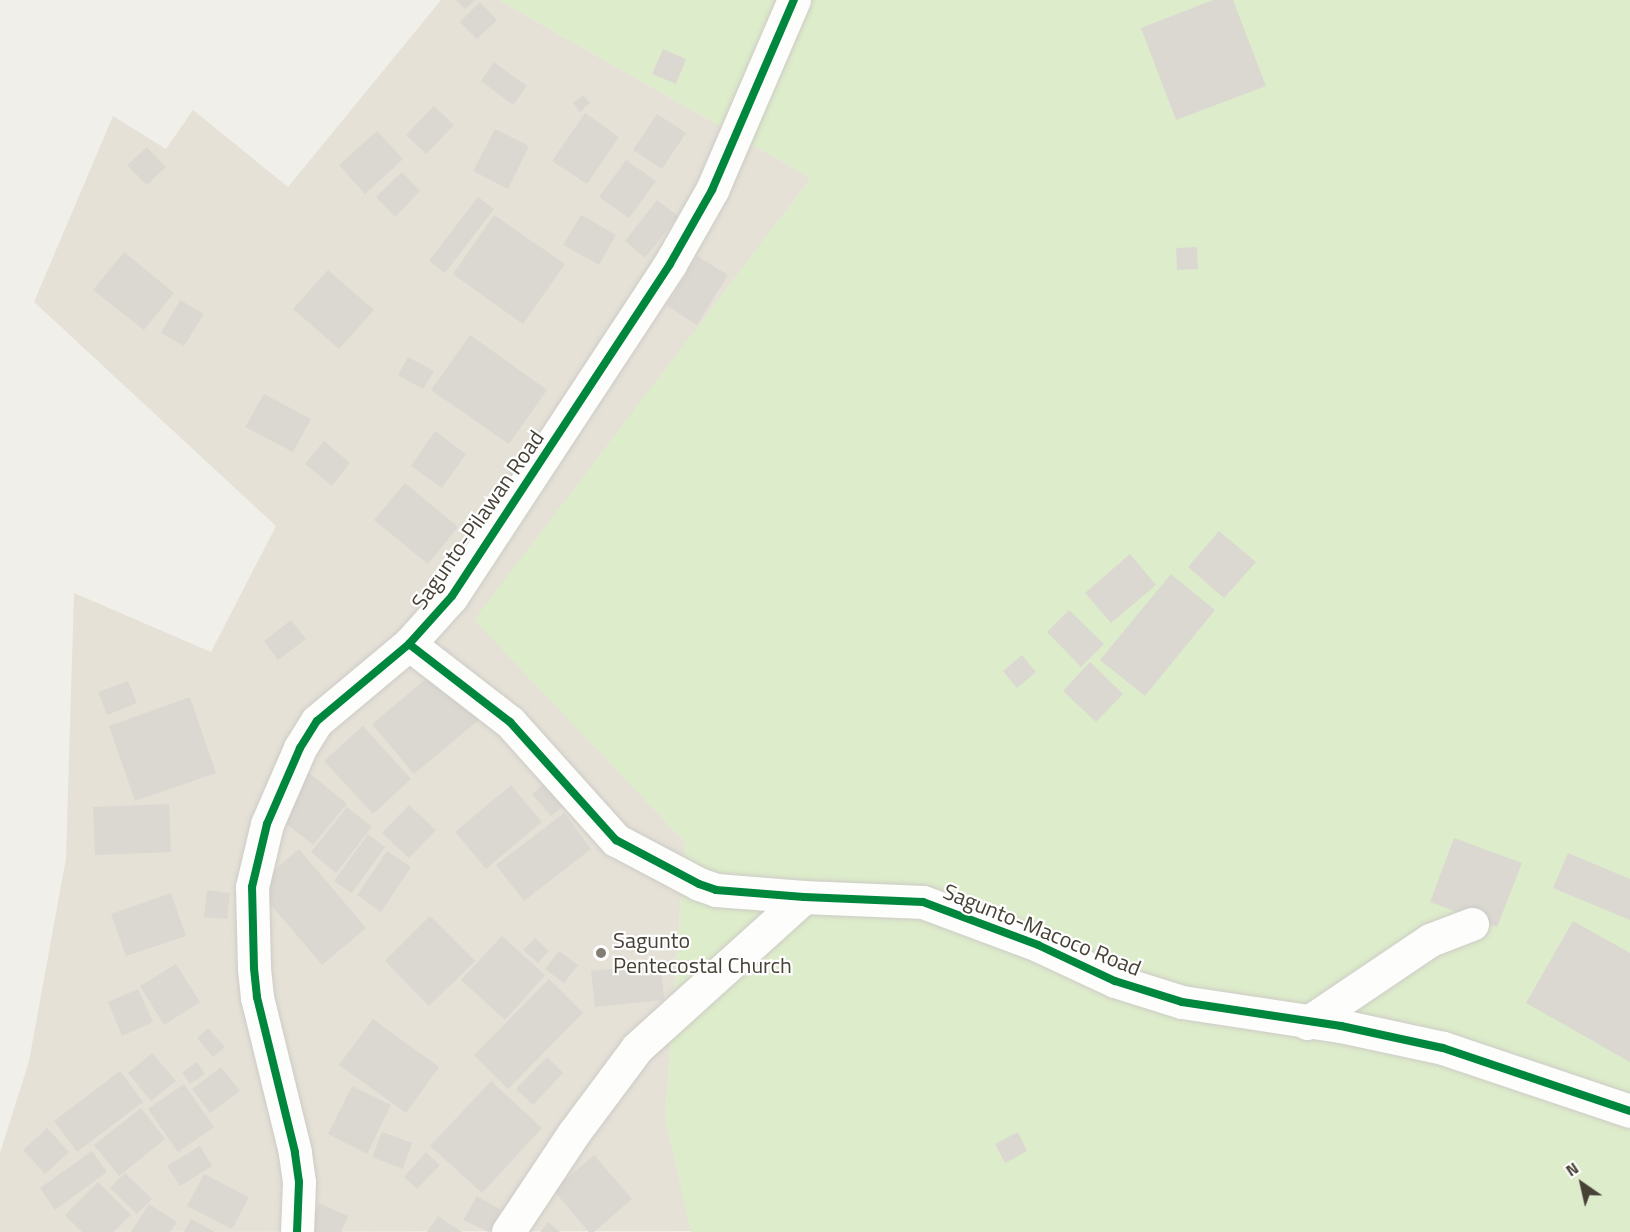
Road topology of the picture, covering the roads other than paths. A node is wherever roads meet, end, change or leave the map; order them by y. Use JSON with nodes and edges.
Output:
{"nodes":[{"id":1,"x":794,"y":0,"type":"edge"},
{"id":2,"x":409,"y":644,"type":"junction"},
{"id":3,"x":804,"y":897,"type":"junction"},
{"id":4,"x":1472,"y":924,"type":"dead end"},
{"id":5,"x":1307,"y":1023,"type":"junction"},
{"id":6,"x":1630,"y":1111,"type":"edge"},
{"id":7,"x":297,"y":1232,"type":"edge"},
{"id":8,"x":508,"y":1232,"type":"edge"}],
"edges":[{"from":1,"to":2,"type":"street","name":"Sagunto-Pilawan Road"},
{"from":2,"to":3,"type":"street","name":"Sagunto-Macoco Road"},
{"from":2,"to":7,"type":"street","name":"Sagunto-Pilawan Road"},
{"from":3,"to":5,"type":"street","name":"Sagunto-Macoco Road"},
{"from":3,"to":8,"type":"street"},
{"from":4,"to":5,"type":"street"},
{"from":5,"to":6,"type":"street","name":"Sagunto-Macoco Road"}]}
